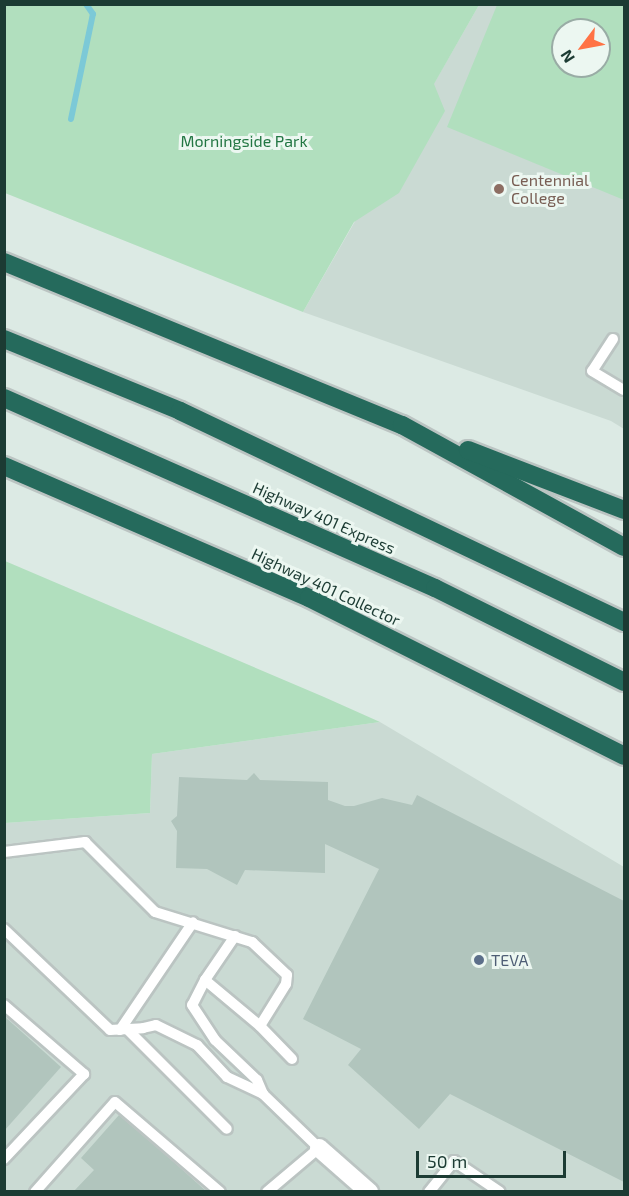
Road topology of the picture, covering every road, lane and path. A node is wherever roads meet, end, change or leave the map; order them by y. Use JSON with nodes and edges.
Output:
{"nodes":[{"id":1,"x":4,"y":262,"type":"edge"},
{"id":2,"x":4,"y":339,"type":"edge"},
{"id":3,"x":613,"y":339,"type":"dead end"},
{"id":4,"x":624,"y":390,"type":"edge"},
{"id":5,"x":4,"y":398,"type":"edge"},
{"id":6,"x":402,"y":425,"type":"junction"},
{"id":7,"x":4,"y":466,"type":"edge"},
{"id":8,"x":624,"y":510,"type":"edge"},
{"id":9,"x":624,"y":547,"type":"edge"},
{"id":10,"x":624,"y":622,"type":"edge"},
{"id":11,"x":624,"y":682,"type":"edge"},
{"id":12,"x":624,"y":756,"type":"edge"},
{"id":13,"x":4,"y":852,"type":"edge"},
{"id":14,"x":193,"y":922,"type":"junction"},
{"id":15,"x":4,"y":929,"type":"edge"},
{"id":16,"x":235,"y":936,"type":"junction"},
{"id":17,"x":205,"y":980,"type":"junction"},
{"id":18,"x":4,"y":1005,"type":"edge"},
{"id":19,"x":260,"y":1026,"type":"junction"},
{"id":20,"x":123,"y":1029,"type":"junction"},
{"id":21,"x":292,"y":1059,"type":"dead end"},
{"id":22,"x":263,"y":1094,"type":"junction"},
{"id":23,"x":226,"y":1129,"type":"dead end"},
{"id":24,"x":319,"y":1148,"type":"junction"},
{"id":25,"x":4,"y":1159,"type":"edge"},
{"id":26,"x":35,"y":1191,"type":"edge"},
{"id":27,"x":220,"y":1191,"type":"edge"},
{"id":28,"x":267,"y":1191,"type":"edge"},
{"id":29,"x":369,"y":1191,"type":"edge"},
{"id":30,"x":429,"y":1191,"type":"edge"},
{"id":31,"x":500,"y":1191,"type":"edge"}],
"edges":[{"from":1,"to":6,"type":"highway"},
{"from":2,"to":10,"type":"highway","name":"Highway 401 Express"},
{"from":3,"to":4,"type":"lane"},
{"from":5,"to":11,"type":"highway","name":"Highway 401 Express"},
{"from":6,"to":8,"type":"highway"},
{"from":6,"to":9,"type":"highway"},
{"from":7,"to":12,"type":"highway","name":"Highway 401 Collector"},
{"from":13,"to":14,"type":"lane"},
{"from":14,"to":16,"type":"lane"},
{"from":14,"to":20,"type":"lane"},
{"from":15,"to":20,"type":"lane"},
{"from":16,"to":17,"type":"lane"},
{"from":16,"to":19,"type":"lane"},
{"from":17,"to":19,"type":"lane"},
{"from":17,"to":22,"type":"lane"},
{"from":18,"to":25,"type":"lane"},
{"from":19,"to":21,"type":"lane"},
{"from":20,"to":22,"type":"lane"},
{"from":20,"to":23,"type":"lane"},
{"from":22,"to":24,"type":"lane"},
{"from":24,"to":28,"type":"lane"},
{"from":24,"to":29,"type":"street"},
{"from":26,"to":27,"type":"lane"},
{"from":30,"to":31,"type":"lane"}]}
